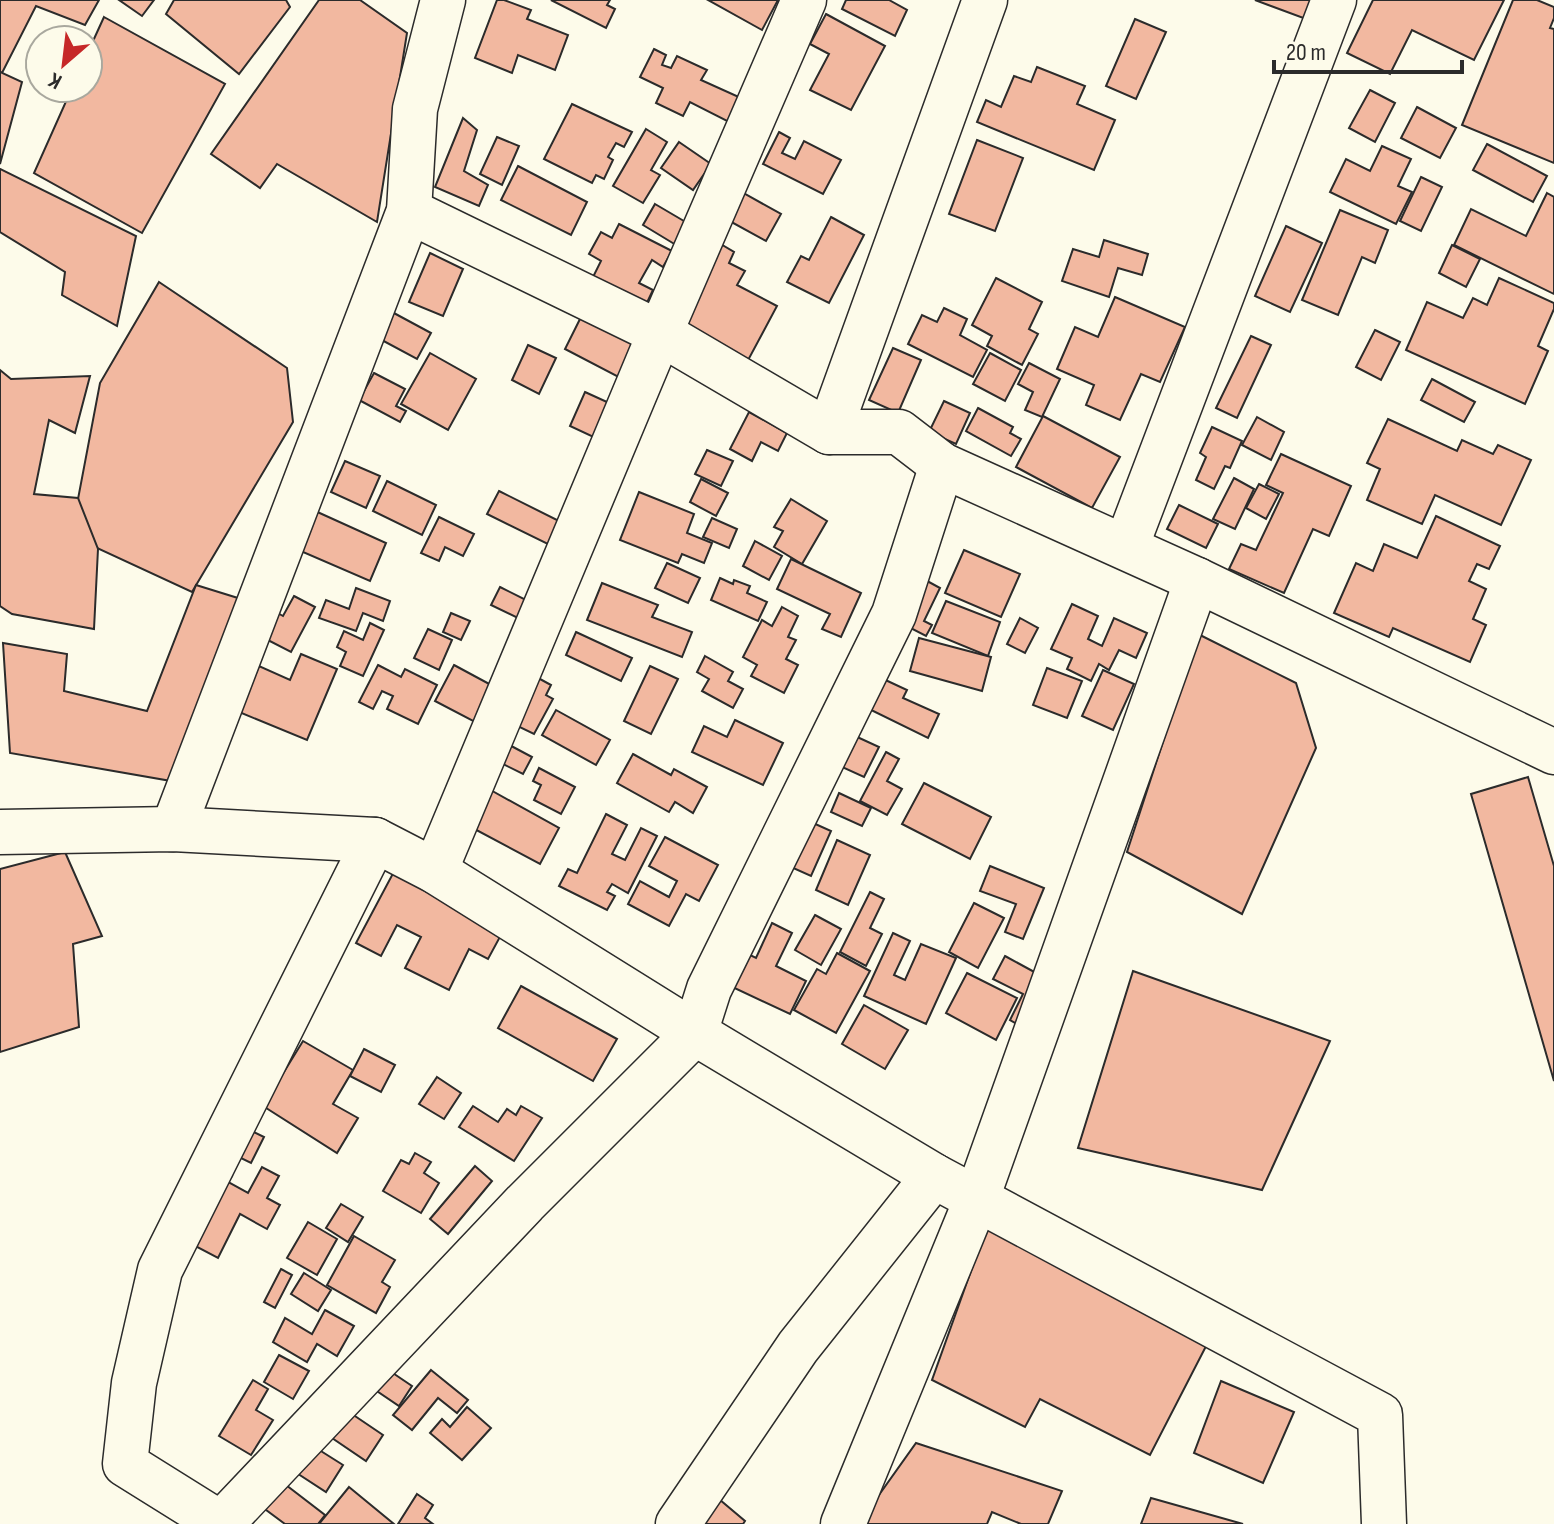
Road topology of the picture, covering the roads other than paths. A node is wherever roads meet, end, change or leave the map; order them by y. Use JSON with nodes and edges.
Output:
{"nodes":[{"id":1,"x":443,"y":0,"type":"edge"},
{"id":2,"x":804,"y":0,"type":"edge"},
{"id":3,"x":985,"y":0,"type":"edge"},
{"id":4,"x":1334,"y":0,"type":"edge"},
{"id":5,"x":409,"y":211,"type":"junction"},
{"id":6,"x":660,"y":333,"type":"junction"},
{"id":7,"x":829,"y":432,"type":"junction"},
{"id":8,"x":942,"y":465,"type":"junction"},
{"id":9,"x":1126,"y":547,"type":"junction"},
{"id":10,"x":1197,"y":580,"type":"junction"},
{"id":11,"x":1554,"y":752,"type":"edge"},
{"id":12,"x":173,"y":829,"type":"junction"},
{"id":13,"x":0,"y":832,"type":"edge"},
{"id":14,"x":375,"y":840,"type":"junction"},
{"id":15,"x":435,"y":871,"type":"junction"},
{"id":16,"x":695,"y":1033,"type":"junction"},
{"id":17,"x":934,"y":1176,"type":"junction"},
{"id":18,"x":977,"y":1198,"type":"junction"},
{"id":19,"x":221,"y":1524,"type":"edge"},
{"id":20,"x":678,"y":1524,"type":"edge"},
{"id":21,"x":843,"y":1524,"type":"edge"},
{"id":22,"x":1384,"y":1524,"type":"edge"}],
"edges":[{"from":1,"to":5,"type":"street"},
{"from":2,"to":6,"type":"street"},
{"from":3,"to":7,"type":"street"},
{"from":4,"to":9,"type":"street"},
{"from":5,"to":6,"type":"street"},
{"from":5,"to":12,"type":"street"},
{"from":6,"to":7,"type":"street"},
{"from":6,"to":15,"type":"street"},
{"from":7,"to":8,"type":"street"},
{"from":8,"to":9,"type":"street"},
{"from":8,"to":16,"type":"street"},
{"from":9,"to":10,"type":"street"},
{"from":10,"to":11,"type":"street"},
{"from":10,"to":18,"type":"street"},
{"from":12,"to":13,"type":"street"},
{"from":12,"to":14,"type":"street"},
{"from":14,"to":15,"type":"street"},
{"from":14,"to":19,"type":"street"},
{"from":15,"to":16,"type":"street"},
{"from":16,"to":17,"type":"street"},
{"from":16,"to":19,"type":"street"},
{"from":17,"to":18,"type":"street"},
{"from":17,"to":20,"type":"street"},
{"from":18,"to":21,"type":"street"},
{"from":18,"to":22,"type":"street"}]}
